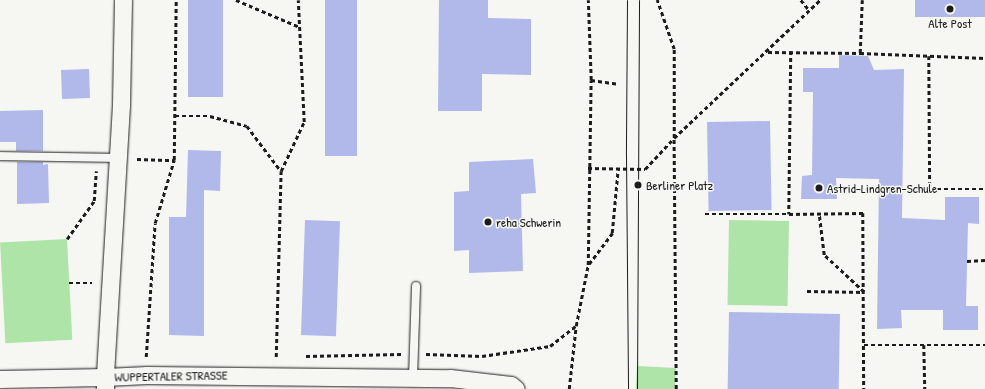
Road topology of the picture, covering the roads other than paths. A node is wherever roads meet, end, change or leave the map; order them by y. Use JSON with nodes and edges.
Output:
{"nodes":[{"id":1,"x":123,"y":0,"type":"edge"},
{"id":2,"x":0,"y":156,"type":"edge"},
{"id":3,"x":117,"y":158,"type":"junction"},
{"id":4,"x":416,"y":286,"type":"dead end"},
{"id":5,"x":413,"y":378,"type":"junction"},
{"id":6,"x":0,"y":379,"type":"edge"},
{"id":7,"x":105,"y":383,"type":"edge"},
{"id":8,"x":516,"y":389,"type":"edge"}],
"edges":[{"from":1,"to":3,"type":"street","name":"WUPPERTALER STRASSE"},
{"from":2,"to":3,"type":"lane"},
{"from":3,"to":7,"type":"street","name":"WUPPERTALER STRASSE"},
{"from":4,"to":5,"type":"lane"},
{"from":5,"to":7,"type":"street","name":"WUPPERTALER STRASSE"},
{"from":5,"to":8,"type":"street","name":"WUPPERTALER STRASSE"},
{"from":6,"to":7,"type":"street"}]}
